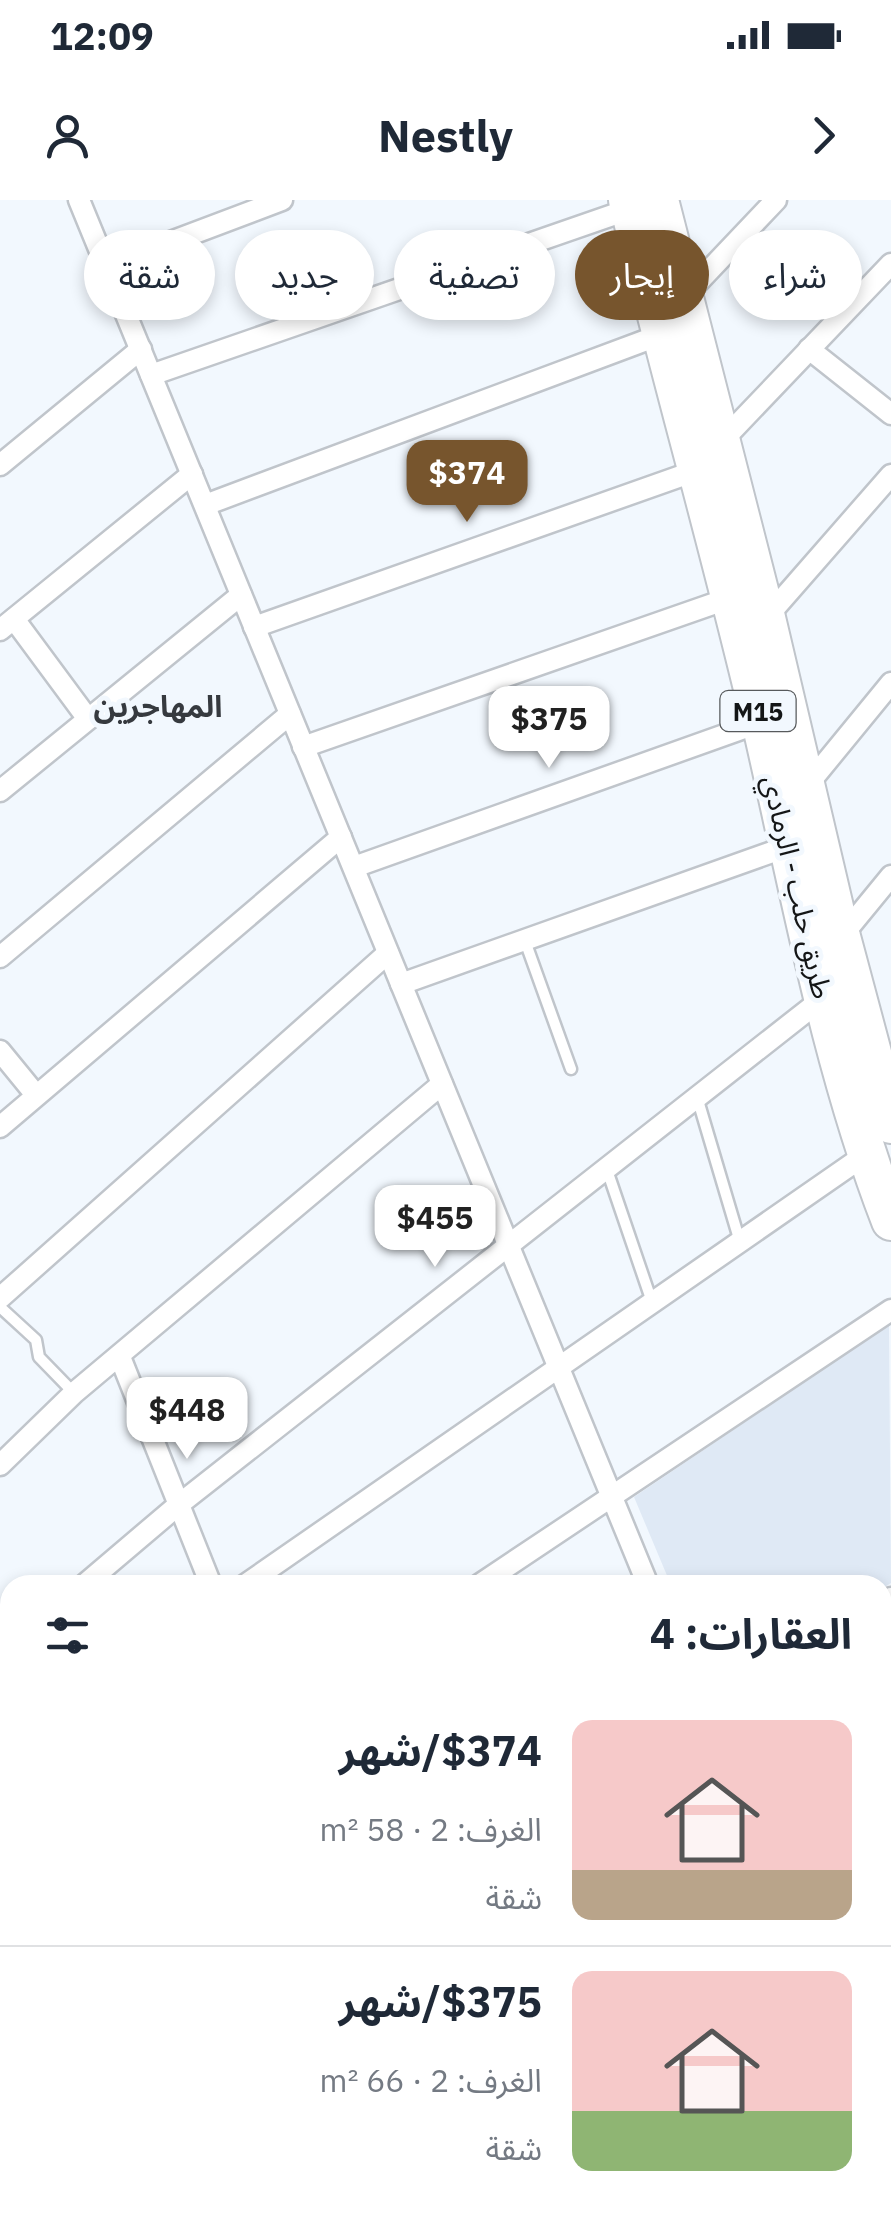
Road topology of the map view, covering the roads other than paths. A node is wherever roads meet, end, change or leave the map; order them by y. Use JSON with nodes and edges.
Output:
{"nodes":[{"id":1,"x":79,"y":200,"type":"edge"},
{"id":2,"x":282,"y":200,"type":"edge"},
{"id":3,"x":776,"y":200,"type":"edge"},
{"id":4,"x":639,"y":203,"type":"edge"},
{"id":5,"x":91,"y":230,"type":"edge"},
{"id":6,"x":202,"y":230,"type":"edge"},
{"id":7,"x":652,"y":230,"type":"edge"},
{"id":8,"x":891,"y":264,"type":"edge"},
{"id":9,"x":709,"y":271,"type":"edge"},
{"id":10,"x":129,"y":320,"type":"edge"},
{"id":11,"x":687,"y":320,"type":"edge"},
{"id":12,"x":660,"y":335,"type":"junction"},
{"id":13,"x":141,"y":349,"type":"junction"},
{"id":14,"x":809,"y":349,"type":"junction"},
{"id":15,"x":152,"y":375,"type":"junction"},
{"id":16,"x":891,"y":414,"type":"edge"},
{"id":17,"x":709,"y":456,"type":"junction"},
{"id":18,"x":0,"y":465,"type":"edge"},
{"id":19,"x":192,"y":474,"type":"junction"},
{"id":20,"x":891,"y":475,"type":"edge"},
{"id":21,"x":204,"y":506,"type":"junction"},
{"id":22,"x":241,"y":594,"type":"junction"},
{"id":23,"x":730,"y":598,"type":"junction"},
{"id":24,"x":766,"y":618,"type":"junction"},
{"id":25,"x":7,"y":624,"type":"edge"},
{"id":26,"x":254,"y":627,"type":"junction"},
{"id":27,"x":891,"y":682,"type":"edge"},
{"id":28,"x":290,"y":714,"type":"junction"},
{"id":29,"x":88,"y":719,"type":"junction"},
{"id":30,"x":761,"y":722,"type":"junction"},
{"id":31,"x":303,"y":747,"type":"junction"},
{"id":32,"x":804,"y":789,"type":"junction"},
{"id":33,"x":0,"y":791,"type":"edge"},
{"id":34,"x":341,"y":837,"type":"junction"},
{"id":35,"x":789,"y":846,"type":"junction"},
{"id":36,"x":354,"y":867,"type":"junction"},
{"id":37,"x":891,"y":876,"type":"edge"},
{"id":38,"x":841,"y":937,"type":"junction"},
{"id":39,"x":525,"y":941,"type":"junction"},
{"id":40,"x":388,"y":952,"type":"junction"},
{"id":41,"x":0,"y":957,"type":"edge"},
{"id":42,"x":401,"y":984,"type":"junction"},
{"id":43,"x":822,"y":999,"type":"junction"},
{"id":44,"x":0,"y":1050,"type":"edge"},
{"id":45,"x":571,"y":1070,"type":"dead end"},
{"id":46,"x":442,"y":1084,"type":"junction"},
{"id":47,"x":36,"y":1095,"type":"junction"},
{"id":48,"x":697,"y":1096,"type":"junction"},
{"id":49,"x":889,"y":1111,"type":"edge"},
{"id":50,"x":0,"y":1128,"type":"edge"},
{"id":51,"x":865,"y":1155,"type":"junction"},
{"id":52,"x":606,"y":1166,"type":"junction"},
{"id":53,"x":891,"y":1221,"type":"edge"},
{"id":54,"x":740,"y":1242,"type":"junction"},
{"id":55,"x":508,"y":1244,"type":"junction"},
{"id":56,"x":0,"y":1298,"type":"edge"},
{"id":57,"x":652,"y":1303,"type":"junction"},
{"id":58,"x":0,"y":1306,"type":"edge"},
{"id":59,"x":891,"y":1310,"type":"edge"},
{"id":60,"x":120,"y":1357,"type":"junction"},
{"id":61,"x":559,"y":1370,"type":"junction"},
{"id":62,"x":74,"y":1393,"type":"junction"},
{"id":63,"x":0,"y":1465,"type":"edge"},
{"id":64,"x":613,"y":1497,"type":"junction"},
{"id":65,"x":178,"y":1506,"type":"junction"},
{"id":66,"x":96,"y":1575,"type":"edge"},
{"id":67,"x":207,"y":1575,"type":"edge"},
{"id":68,"x":260,"y":1575,"type":"edge"},
{"id":69,"x":494,"y":1575,"type":"edge"},
{"id":70,"x":644,"y":1575,"type":"edge"}],
"edges":[{"from":1,"to":5,"type":"street"},
{"from":2,"to":6,"type":"street"},
{"from":3,"to":9,"type":"street"},
{"from":4,"to":7,"type":"highway","name":"طريق حلب - الرمادي","number":"M15"},
{"from":4,"to":12,"type":"highway","name":"طريق حلب - الرمادي","number":"M15"},
{"from":4,"to":15,"type":"street"},
{"from":8,"to":14,"type":"street"},
{"from":10,"to":13,"type":"street"},
{"from":11,"to":17,"type":"highway","name":"طريق حلب - الرمادي","number":"M15"},
{"from":12,"to":17,"type":"highway","name":"طريق حلب - الرمادي","number":"M15"},
{"from":12,"to":21,"type":"street"},
{"from":13,"to":15,"type":"street"},
{"from":13,"to":18,"type":"street"},
{"from":14,"to":16,"type":"street"},
{"from":14,"to":17,"type":"street"},
{"from":15,"to":19,"type":"street"},
{"from":17,"to":23,"type":"highway","name":"طريق حلب - الرمادي","number":"M15"},
{"from":17,"to":24,"type":"highway","name":"طريق حلب - الرمادي","number":"M15"},
{"from":17,"to":26,"type":"street"},
{"from":19,"to":21,"type":"street"},
{"from":19,"to":25,"type":"street"},
{"from":20,"to":24,"type":"street"},
{"from":21,"to":22,"type":"street"},
{"from":22,"to":26,"type":"street"},
{"from":22,"to":29,"type":"street"},
{"from":23,"to":30,"type":"highway","name":"طريق حلب - الرمادي","number":"M15"},
{"from":23,"to":31,"type":"street"},
{"from":24,"to":32,"type":"highway","name":"طريق حلب - الرمادي","number":"M15"},
{"from":25,"to":29,"type":"street"},
{"from":26,"to":28,"type":"street"},
{"from":27,"to":32,"type":"street"},
{"from":28,"to":31,"type":"street"},
{"from":28,"to":41,"type":"street"},
{"from":29,"to":33,"type":"street"},
{"from":30,"to":35,"type":"highway","name":"طريق حلب - الرمادي","number":"M15"},
{"from":30,"to":36,"type":"street"},
{"from":31,"to":34,"type":"street"},
{"from":32,"to":38,"type":"highway","name":"طريق حلب - الرمادي","number":"M15"},
{"from":34,"to":36,"type":"street"},
{"from":34,"to":47,"type":"street"},
{"from":35,"to":39,"type":"street"},
{"from":35,"to":43,"type":"highway","name":"طريق حلب - الرمادي","number":"M15"},
{"from":36,"to":40,"type":"street"},
{"from":37,"to":38,"type":"street"},
{"from":38,"to":49,"type":"highway","name":"طريق حلب - الرمادي","number":"M15"},
{"from":39,"to":42,"type":"street"},
{"from":39,"to":45,"type":"lane"},
{"from":40,"to":42,"type":"street"},
{"from":40,"to":56,"type":"street"},
{"from":42,"to":46,"type":"street"},
{"from":43,"to":48,"type":"street"},
{"from":43,"to":51,"type":"highway","name":"طريق حلب - الرمادي","number":"M15"},
{"from":44,"to":47,"type":"street"},
{"from":46,"to":55,"type":"street"},
{"from":46,"to":60,"type":"street"},
{"from":47,"to":50,"type":"street"},
{"from":48,"to":52,"type":"street"},
{"from":48,"to":54,"type":"lane"},
{"from":51,"to":53,"type":"highway","name":"طريق حلب - الرمادي","number":"M15"},
{"from":51,"to":54,"type":"street"},
{"from":52,"to":55,"type":"street"},
{"from":52,"to":57,"type":"lane"},
{"from":54,"to":57,"type":"street"},
{"from":55,"to":61,"type":"street"},
{"from":55,"to":65,"type":"street"},
{"from":57,"to":61,"type":"street"},
{"from":58,"to":62,"type":"lane"},
{"from":59,"to":64,"type":"street"},
{"from":60,"to":62,"type":"street"},
{"from":60,"to":65,"type":"street"},
{"from":61,"to":64,"type":"street"},
{"from":61,"to":68,"type":"street"},
{"from":62,"to":63,"type":"street"},
{"from":64,"to":69,"type":"street"},
{"from":64,"to":70,"type":"street"},
{"from":65,"to":66,"type":"street"},
{"from":65,"to":67,"type":"street"}]}
